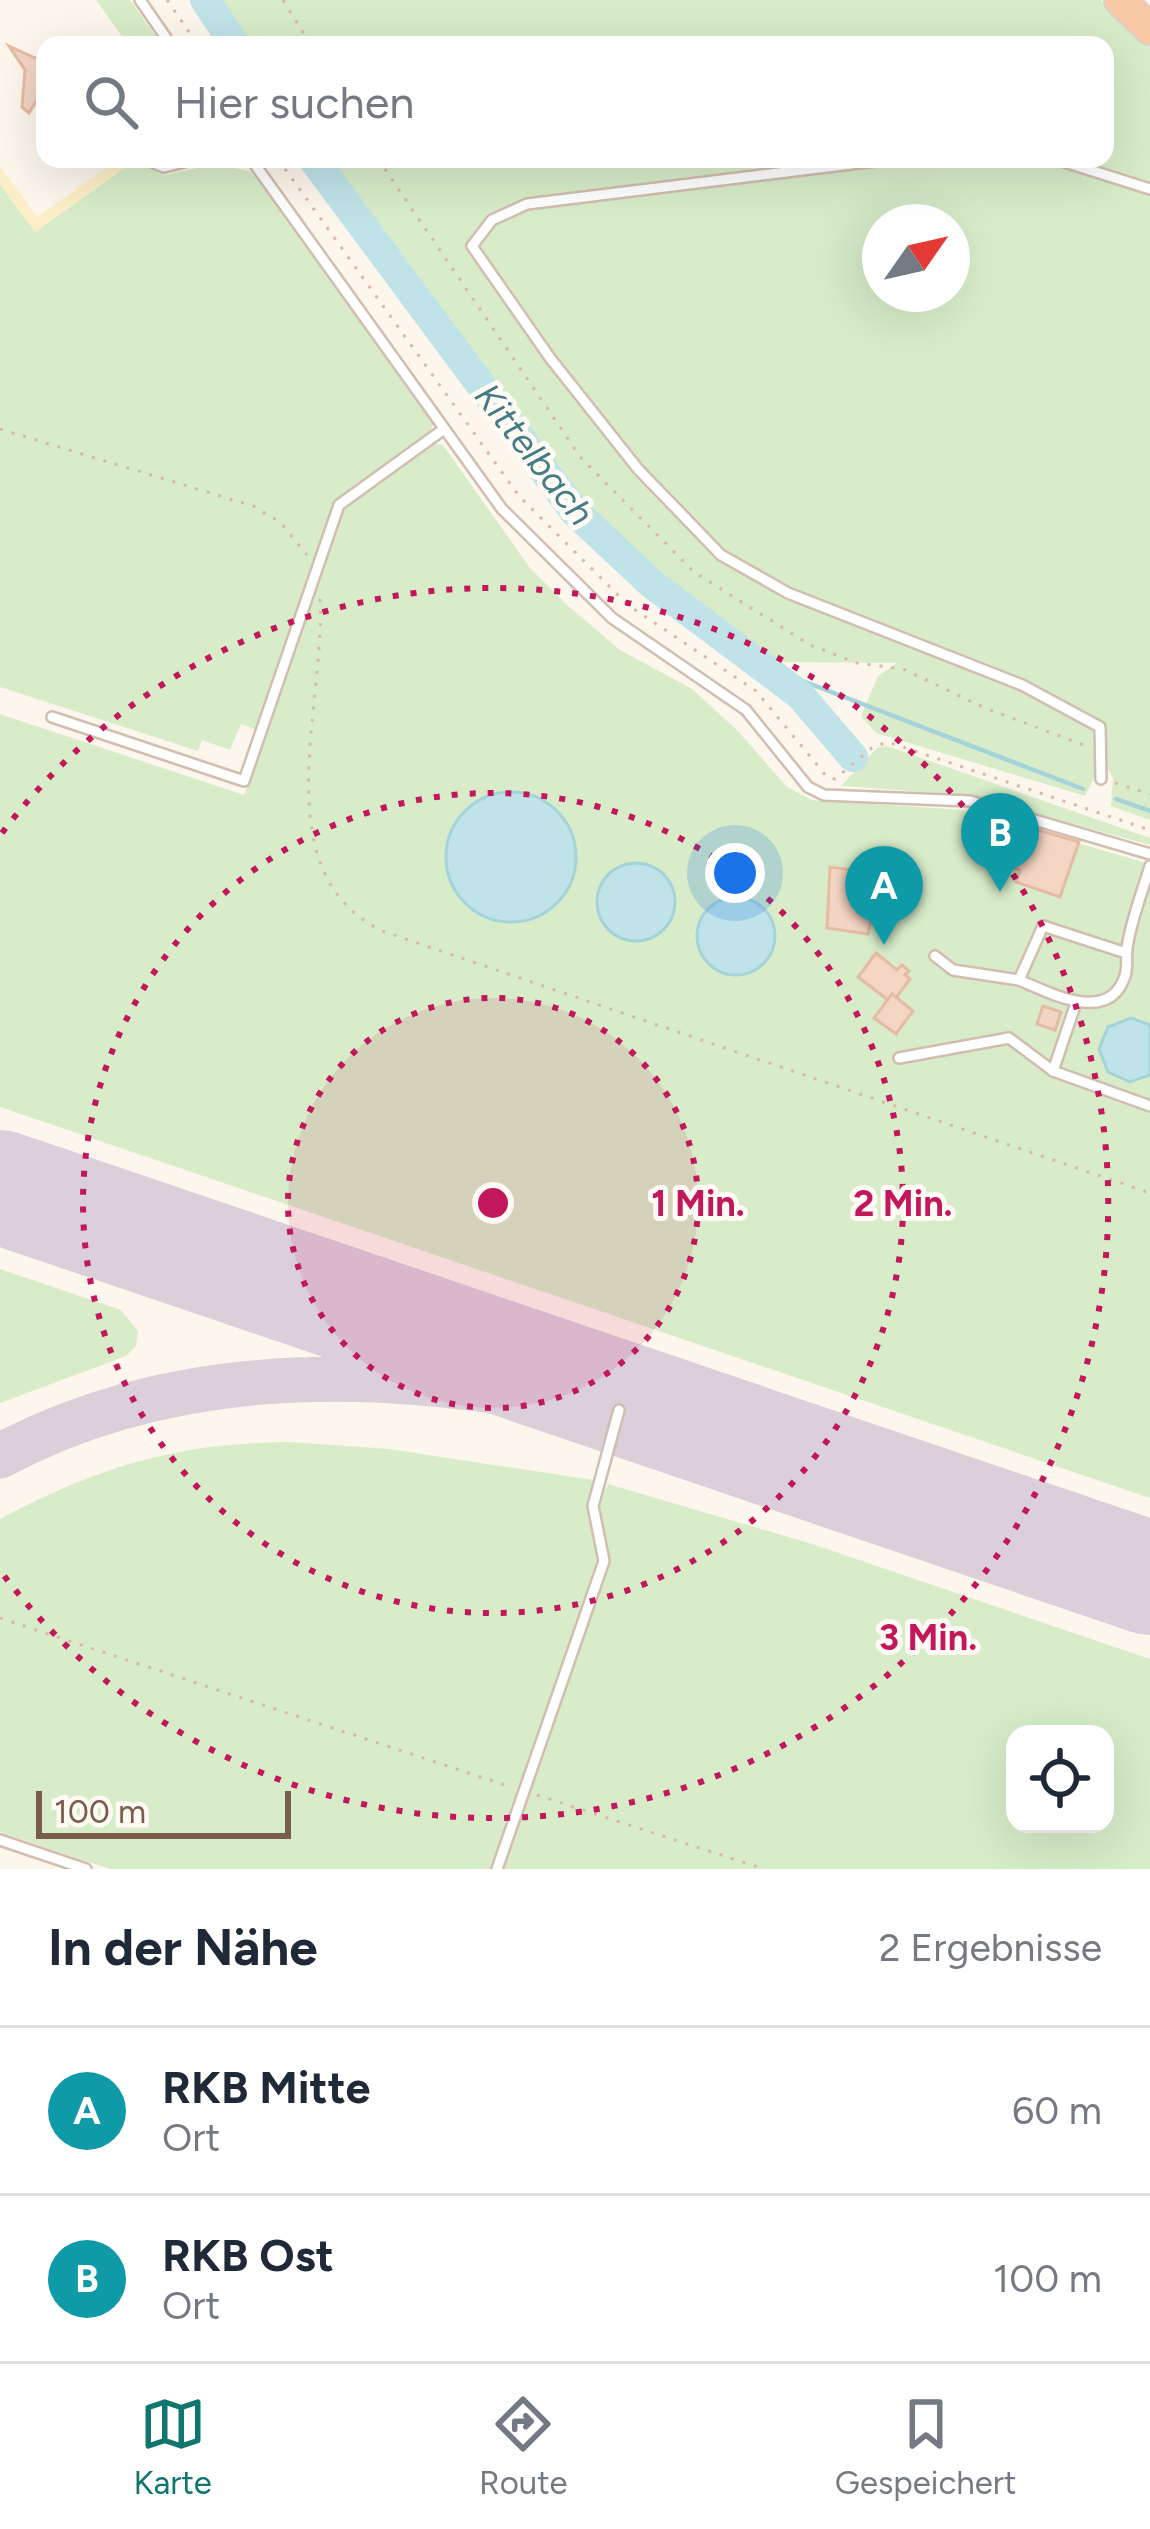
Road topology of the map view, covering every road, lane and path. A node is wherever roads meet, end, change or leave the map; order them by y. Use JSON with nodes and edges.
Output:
{"nodes":[{"id":1,"x":140,"y":0,"type":"edge"},
{"id":2,"x":166,"y":0,"type":"edge"},
{"id":3,"x":284,"y":0,"type":"edge"},
{"id":4,"x":1120,"y":0,"type":"edge"},
{"id":5,"x":1150,"y":29,"type":"edge"},
{"id":6,"x":165,"y":36,"type":"edge"},
{"id":7,"x":192,"y":36,"type":"edge"},
{"id":8,"x":306,"y":36,"type":"edge"},
{"id":9,"x":257,"y":168,"type":"edge"},
{"id":10,"x":284,"y":168,"type":"edge"},
{"id":11,"x":384,"y":168,"type":"edge"},
{"id":12,"x":819,"y":168,"type":"edge"},
{"id":13,"x":1083,"y":168,"type":"edge"},
{"id":14,"x":1150,"y":189,"type":"edge"},
{"id":15,"x":0,"y":429,"type":"edge"},
{"id":16,"x":444,"y":429,"type":"junction"},
{"id":17,"x":315,"y":574,"type":"junction"},
{"id":18,"x":52,"y":717,"type":"dead end"},
{"id":19,"x":1101,"y":779,"type":"junction"},
{"id":20,"x":1150,"y":794,"type":"edge"},
{"id":21,"x":1093,"y":810,"type":"junction"},
{"id":22,"x":1150,"y":830,"type":"edge"},
{"id":23,"x":1150,"y":854,"type":"edge"},
{"id":24,"x":1150,"y":866,"type":"edge"},
{"id":25,"x":1126,"y":953,"type":"junction"},
{"id":26,"x":935,"y":956,"type":"dead end"},
{"id":27,"x":1019,"y":980,"type":"junction"},
{"id":28,"x":1076,"y":1003,"type":"junction"},
{"id":29,"x":899,"y":1058,"type":"dead end"},
{"id":30,"x":1053,"y":1071,"type":"junction"},
{"id":31,"x":1150,"y":1106,"type":"edge"},
{"id":32,"x":1150,"y":1193,"type":"edge"},
{"id":33,"x":619,"y":1410,"type":"dead end"},
{"id":34,"x":0,"y":1618,"type":"edge"},
{"id":35,"x":524,"y":1791,"type":"junction"},
{"id":36,"x":0,"y":1840,"type":"edge"},
{"id":37,"x":86,"y":1869,"type":"edge"},
{"id":38,"x":497,"y":1869,"type":"edge"},
{"id":39,"x":764,"y":1869,"type":"edge"}],
"edges":[{"from":1,"to":6,"type":"lane"},
{"from":2,"to":7,"type":"path"},
{"from":3,"to":8,"type":"path"},
{"from":4,"to":5,"type":"highway"},
{"from":9,"to":16,"type":"lane"},
{"from":10,"to":21,"type":"path"},
{"from":11,"to":19,"type":"path"},
{"from":12,"to":19,"type":"lane"},
{"from":13,"to":14,"type":"lane"},
{"from":15,"to":17,"type":"path"},
{"from":16,"to":17,"type":"lane"},
{"from":16,"to":23,"type":"lane"},
{"from":17,"to":18,"type":"lane"},
{"from":17,"to":32,"type":"path"},
{"from":19,"to":20,"type":"path"},
{"from":19,"to":21,"type":"path"},
{"from":21,"to":22,"type":"path"},
{"from":24,"to":25,"type":"lane"},
{"from":25,"to":27,"type":"lane"},
{"from":25,"to":28,"type":"lane"},
{"from":26,"to":27,"type":"lane"},
{"from":27,"to":28,"type":"lane"},
{"from":28,"to":30,"type":"lane"},
{"from":29,"to":30,"type":"lane"},
{"from":30,"to":31,"type":"lane"},
{"from":33,"to":35,"type":"lane"},
{"from":34,"to":35,"type":"path"},
{"from":35,"to":38,"type":"lane"},
{"from":35,"to":39,"type":"path"},
{"from":36,"to":37,"type":"lane"}]}
